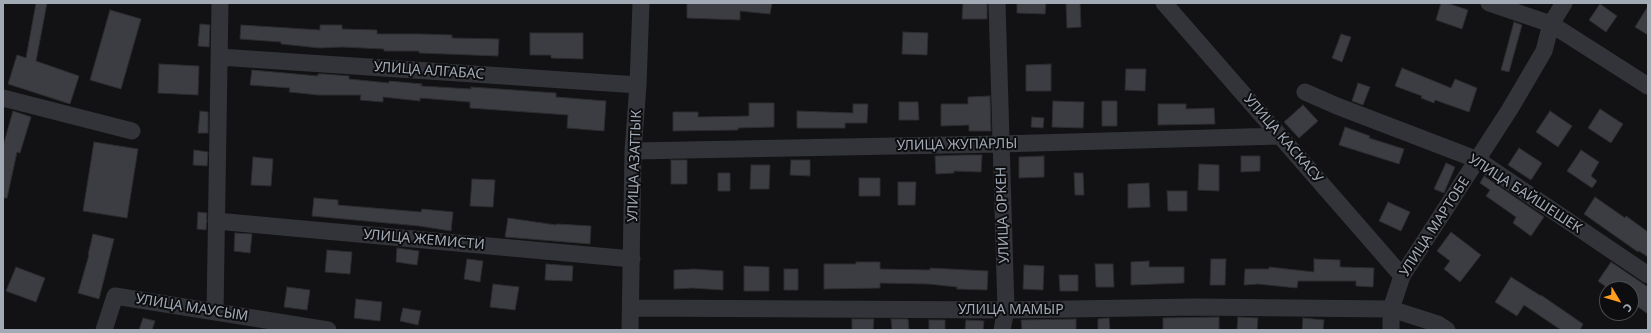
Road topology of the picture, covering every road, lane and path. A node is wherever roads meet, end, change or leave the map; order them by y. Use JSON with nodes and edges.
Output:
{"nodes":[{"id":1,"x":220,"y":3,"type":"edge"},
{"id":2,"x":641,"y":3,"type":"edge"},
{"id":3,"x":997,"y":3,"type":"edge"},
{"id":4,"x":1164,"y":3,"type":"edge"},
{"id":5,"x":1489,"y":3,"type":"edge"},
{"id":6,"x":1564,"y":3,"type":"edge"},
{"id":7,"x":1551,"y":24,"type":"junction"},
{"id":8,"x":219,"y":57,"type":"junction"},
{"id":9,"x":638,"y":85,"type":"junction"},
{"id":10,"x":1648,"y":86,"type":"edge"},
{"id":11,"x":1305,"y":92,"type":"dead end"},
{"id":12,"x":3,"y":98,"type":"edge"},
{"id":13,"x":132,"y":131,"type":"dead end"},
{"id":14,"x":1280,"y":136,"type":"junction"},
{"id":15,"x":1000,"y":144,"type":"junction"},
{"id":16,"x":634,"y":151,"type":"junction"},
{"id":17,"x":1478,"y":160,"type":"junction"},
{"id":18,"x":216,"y":221,"type":"junction"},
{"id":19,"x":632,"y":259,"type":"junction"},
{"id":20,"x":1648,"y":275,"type":"edge"},
{"id":21,"x":1402,"y":276,"type":"junction"},
{"id":22,"x":631,"y":308,"type":"junction"},
{"id":23,"x":1391,"y":308,"type":"junction"},
{"id":24,"x":1006,"y":310,"type":"junction"},
{"id":25,"x":215,"y":312,"type":"junction"},
{"id":26,"x":104,"y":330,"type":"edge"},
{"id":27,"x":328,"y":330,"type":"edge"},
{"id":28,"x":630,"y":330,"type":"edge"},
{"id":29,"x":1002,"y":330,"type":"edge"},
{"id":30,"x":1391,"y":330,"type":"edge"},
{"id":31,"x":1447,"y":330,"type":"edge"}],
"edges":[{"from":1,"to":8,"type":"street"},
{"from":2,"to":9,"type":"street","name":"УЛИЦА АЗАТТЫК"},
{"from":3,"to":15,"type":"street","name":"УЛИЦА ОРКЕН"},
{"from":4,"to":14,"type":"street","name":"УЛИЦА КАСКАСУ"},
{"from":5,"to":7,"type":"street"},
{"from":6,"to":7,"type":"street","name":"УЛИЦА МАРТОБЕ"},
{"from":7,"to":10,"type":"street"},
{"from":7,"to":17,"type":"street","name":"УЛИЦА МАРТОБЕ"},
{"from":8,"to":9,"type":"street","name":"УЛИЦА АЛГАБАС"},
{"from":8,"to":18,"type":"street"},
{"from":9,"to":16,"type":"street","name":"УЛИЦА АЗАТТЫК"},
{"from":11,"to":17,"type":"street","name":"УЛИЦА БАЙШЕШЕК"},
{"from":12,"to":13,"type":"street"},
{"from":14,"to":15,"type":"street","name":"УЛИЦА ЖУПАРЛЫ"},
{"from":14,"to":21,"type":"street","name":"УЛИЦА КАСКАСУ"},
{"from":15,"to":16,"type":"street","name":"УЛИЦА ЖУПАРЛЫ"},
{"from":15,"to":24,"type":"street","name":"УЛИЦА ОРКЕН"},
{"from":16,"to":19,"type":"street","name":"УЛИЦА АЗАТТЫК"},
{"from":17,"to":20,"type":"street","name":"УЛИЦА БАЙШЕШЕК"},
{"from":17,"to":21,"type":"street","name":"УЛИЦА МАРТОБЕ"},
{"from":18,"to":19,"type":"street","name":"УЛИЦА ЖЕМИСТИ"},
{"from":18,"to":25,"type":"street"},
{"from":19,"to":22,"type":"street","name":"УЛИЦА АЗАТТЫК"},
{"from":21,"to":23,"type":"street","name":"УЛИЦА МАРТОБЕ"},
{"from":22,"to":24,"type":"street","name":"УЛИЦА МАМЫР"},
{"from":22,"to":28,"type":"street","name":"УЛИЦА АЗАТТЫК"},
{"from":23,"to":24,"type":"street","name":"УЛИЦА МАМЫР"},
{"from":23,"to":30,"type":"street","name":"УЛИЦА МАРТОБЕ"},
{"from":23,"to":31,"type":"street"},
{"from":24,"to":29,"type":"street","name":"УЛИЦА ОРКЕН"},
{"from":25,"to":26,"type":"street","name":"УЛИЦА МАУСЫМ"},
{"from":25,"to":27,"type":"street","name":"УЛИЦА МАУСЫМ"}]}
